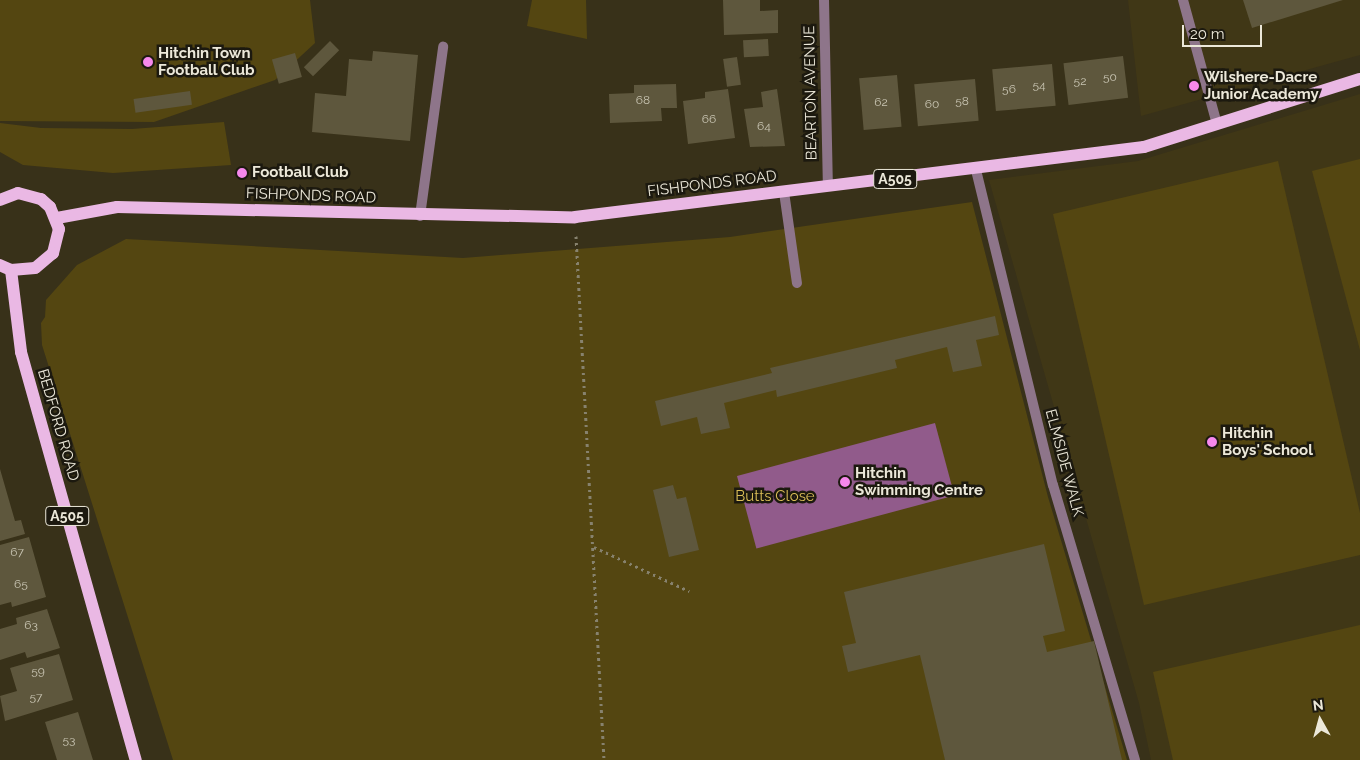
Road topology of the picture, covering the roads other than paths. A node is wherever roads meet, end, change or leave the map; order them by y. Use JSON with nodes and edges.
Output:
{"nodes":[{"id":1,"x":824,"y":0,"type":"edge"},
{"id":2,"x":1183,"y":0,"type":"edge"},
{"id":3,"x":443,"y":47,"type":"dead end"},
{"id":4,"x":1360,"y":79,"type":"edge"},
{"id":5,"x":1217,"y":124,"type":"junction"},
{"id":6,"x":976,"y":170,"type":"junction"},
{"id":7,"x":828,"y":186,"type":"junction"},
{"id":8,"x":784,"y":192,"type":"junction"},
{"id":9,"x":0,"y":200,"type":"edge"},
{"id":10,"x":420,"y":216,"type":"junction"},
{"id":11,"x":56,"y":218,"type":"junction"},
{"id":12,"x":5,"y":267,"type":"edge"},
{"id":13,"x":797,"y":283,"type":"dead end"},
{"id":14,"x":136,"y":760,"type":"edge"},
{"id":15,"x":1135,"y":760,"type":"edge"}],
"edges":[{"from":1,"to":7,"type":"street","name":"BEARTON AVENUE"},
{"from":2,"to":5,"type":"street"},
{"from":3,"to":10,"type":"street"},
{"from":4,"to":5,"type":"main road","name":"FISHPONDS ROAD","number":"A505"},
{"from":5,"to":6,"type":"main road","name":"FISHPONDS ROAD","number":"A505"},
{"from":6,"to":7,"type":"main road","name":"FISHPONDS ROAD","number":"A505"},
{"from":6,"to":15,"type":"street","name":"ELMSIDE WALK"},
{"from":7,"to":8,"type":"main road","name":"FISHPONDS ROAD","number":"A505"},
{"from":8,"to":10,"type":"main road","name":"FISHPONDS ROAD","number":"A505"},
{"from":8,"to":13,"type":"street"},
{"from":9,"to":11,"type":"main road"},
{"from":10,"to":11,"type":"main road","name":"FISHPONDS ROAD","number":"A505"},
{"from":11,"to":12,"type":"main road"},
{"from":12,"to":14,"type":"main road","name":"BEDFORD ROAD","number":"A505"}]}
